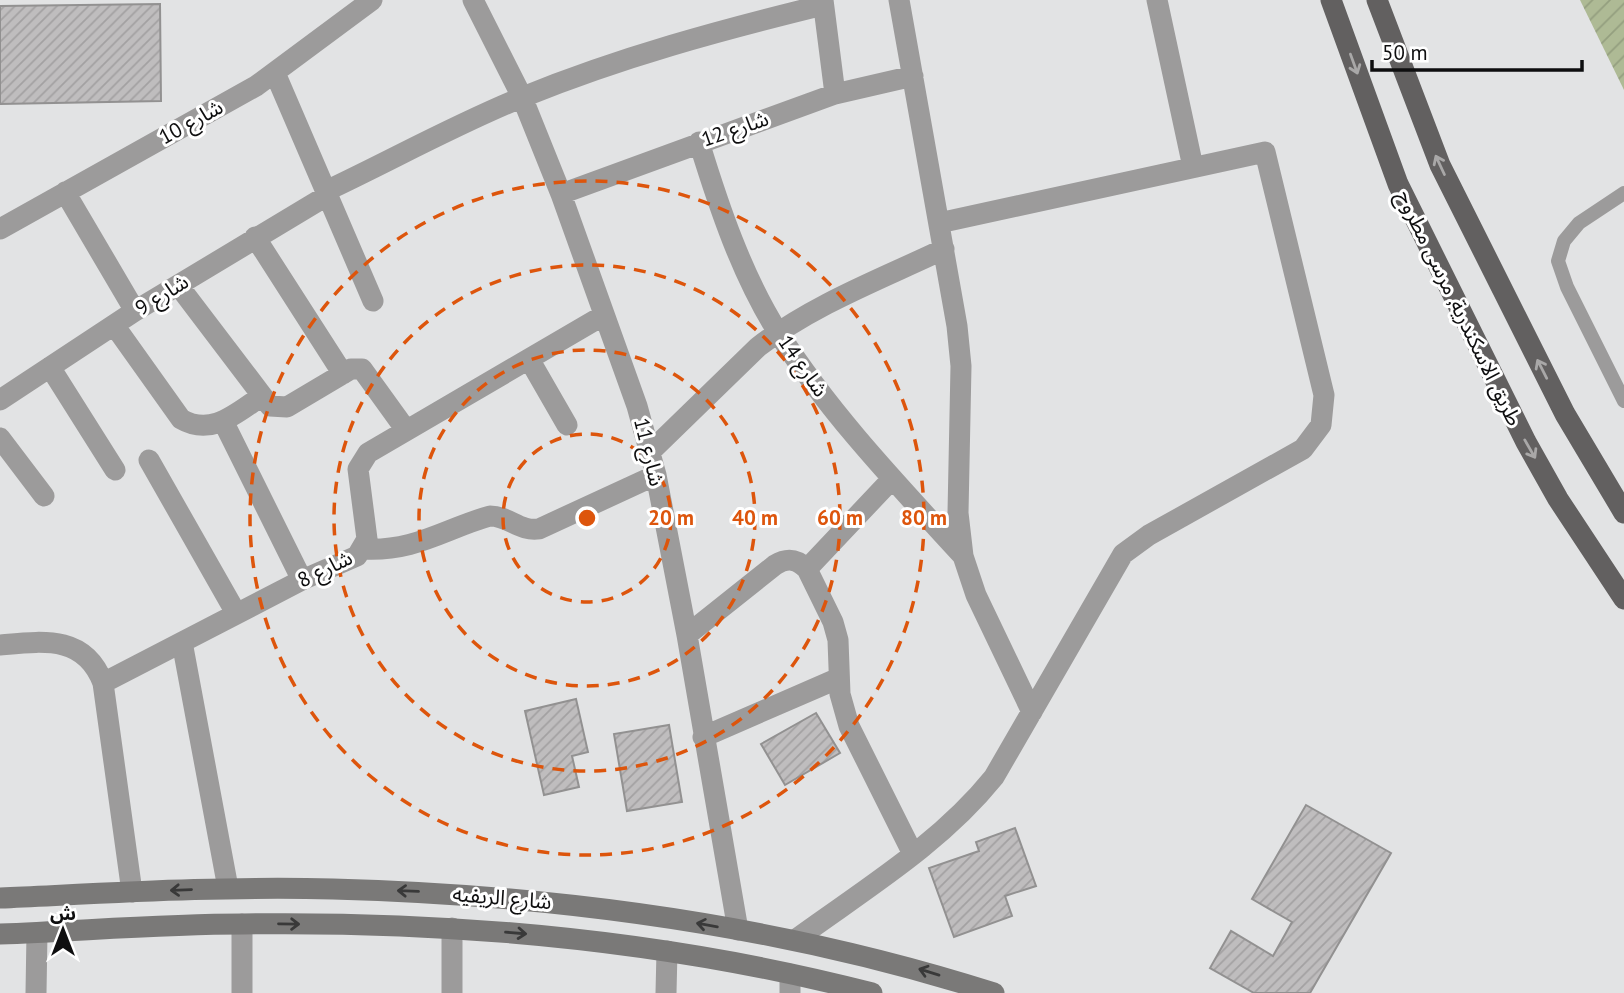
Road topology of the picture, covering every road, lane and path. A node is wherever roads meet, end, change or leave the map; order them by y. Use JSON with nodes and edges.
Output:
{"nodes":[{"id":1,"x":372,"y":0,"type":"edge"},
{"id":2,"x":473,"y":0,"type":"edge"},
{"id":3,"x":900,"y":0,"type":"edge"},
{"id":4,"x":1157,"y":0,"type":"edge"},
{"id":5,"x":1331,"y":0,"type":"edge"},
{"id":6,"x":1377,"y":0,"type":"edge"},
{"id":7,"x":823,"y":2,"type":"edge"},
{"id":8,"x":275,"y":73,"type":"junction"},
{"id":9,"x":913,"y":75,"type":"junction"},
{"id":10,"x":835,"y":94,"type":"junction"},
{"id":11,"x":522,"y":97,"type":"junction"},
{"id":12,"x":699,"y":142,"type":"junction"},
{"id":13,"x":1194,"y":167,"type":"junction"},
{"id":14,"x":65,"y":192,"type":"junction"},
{"id":15,"x":327,"y":193,"type":"junction"},
{"id":16,"x":561,"y":194,"type":"junction"},
{"id":17,"x":1624,"y":194,"type":"edge"},
{"id":18,"x":939,"y":223,"type":"junction"},
{"id":19,"x":0,"y":229,"type":"edge"},
{"id":20,"x":254,"y":237,"type":"junction"},
{"id":21,"x":944,"y":249,"type":"junction"},
{"id":22,"x":178,"y":285,"type":"junction"},
{"id":23,"x":373,"y":301,"type":"dead end"},
{"id":24,"x":135,"y":311,"type":"junction"},
{"id":25,"x":604,"y":315,"type":"junction"},
{"id":26,"x":114,"y":325,"type":"junction"},
{"id":27,"x":778,"y":332,"type":"junction"},
{"id":28,"x":529,"y":359,"type":"junction"},
{"id":29,"x":50,"y":367,"type":"junction"},
{"id":30,"x":343,"y":374,"type":"junction"},
{"id":31,"x":262,"y":396,"type":"junction"},
{"id":32,"x":0,"y":400,"type":"edge"},
{"id":33,"x":1624,"y":401,"type":"edge"},
{"id":34,"x":223,"y":421,"type":"junction"},
{"id":35,"x":567,"y":425,"type":"dead end"},
{"id":36,"x":406,"y":430,"type":"junction"},
{"id":37,"x":0,"y":438,"type":"edge"},
{"id":38,"x":650,"y":452,"type":"junction"},
{"id":39,"x":149,"y":460,"type":"dead end"},
{"id":40,"x":115,"y":470,"type":"dead end"},
{"id":41,"x":656,"y":475,"type":"junction"},
{"id":42,"x":892,"y":479,"type":"junction"},
{"id":43,"x":44,"y":496,"type":"dead end"},
{"id":44,"x":1624,"y":513,"type":"edge"},
{"id":45,"x":363,"y":549,"type":"junction"},
{"id":46,"x":963,"y":556,"type":"junction"},
{"id":47,"x":807,"y":569,"type":"junction"},
{"id":48,"x":302,"y":580,"type":"junction"},
{"id":49,"x":1624,"y":599,"type":"edge"},
{"id":50,"x":236,"y":613,"type":"junction"},
{"id":51,"x":687,"y":635,"type":"junction"},
{"id":52,"x":182,"y":642,"type":"junction"},
{"id":53,"x":0,"y":645,"type":"edge"},
{"id":54,"x":839,"y":678,"type":"junction"},
{"id":55,"x":103,"y":683,"type":"junction"},
{"id":56,"x":1032,"y":712,"type":"junction"},
{"id":57,"x":703,"y":737,"type":"junction"},
{"id":58,"x":913,"y":855,"type":"junction"},
{"id":59,"x":228,"y":888,"type":"junction"},
{"id":60,"x":132,"y":892,"type":"junction"},
{"id":61,"x":0,"y":898,"type":"edge"},
{"id":62,"x":242,"y":923,"type":"junction"},
{"id":63,"x":452,"y":928,"type":"junction"},
{"id":64,"x":738,"y":930,"type":"junction"},
{"id":65,"x":37,"y":933,"type":"junction"},
{"id":66,"x":0,"y":934,"type":"edge"},
{"id":67,"x":795,"y":940,"type":"junction"},
{"id":68,"x":667,"y":951,"type":"junction"},
{"id":69,"x":790,"y":983,"type":"edge"},
{"id":70,"x":36,"y":993,"type":"edge"},
{"id":71,"x":242,"y":993,"type":"edge"},
{"id":72,"x":452,"y":993,"type":"edge"},
{"id":73,"x":666,"y":993,"type":"edge"},
{"id":74,"x":872,"y":993,"type":"edge"},
{"id":75,"x":994,"y":993,"type":"edge"}],
"edges":[{"from":1,"to":8,"type":"street","name":"شارع 10"},
{"from":2,"to":11,"type":"street","name":"شارع 11"},
{"from":3,"to":9,"type":"street"},
{"from":4,"to":13,"type":"street"},
{"from":5,"to":49,"type":"main road","name":"طريق الاسكندرية, مرسى مطروح","one_way":true},
{"from":44,"to":6,"type":"main road","one_way":true},
{"from":7,"to":10,"type":"street"},
{"from":7,"to":11,"type":"street","name":"شارع 9"},
{"from":8,"to":14,"type":"street","name":"شارع 10"},
{"from":8,"to":15,"type":"street"},
{"from":9,"to":10,"type":"street","name":"شارع 12"},
{"from":9,"to":18,"type":"street"},
{"from":10,"to":12,"type":"street","name":"شارع 12"},
{"from":11,"to":15,"type":"street","name":"شارع 9"},
{"from":11,"to":16,"type":"street","name":"شارع 11"},
{"from":12,"to":16,"type":"street","name":"شارع 12"},
{"from":12,"to":27,"type":"street","name":"شارع 14"},
{"from":13,"to":18,"type":"street"},
{"from":13,"to":56,"type":"street"},
{"from":14,"to":19,"type":"street","name":"شارع 10"},
{"from":14,"to":24,"type":"street"},
{"from":15,"to":20,"type":"street","name":"شارع 9"},
{"from":15,"to":23,"type":"street"},
{"from":16,"to":25,"type":"street","name":"شارع 11"},
{"from":17,"to":33,"type":"lane"},
{"from":18,"to":21,"type":"street"},
{"from":20,"to":22,"type":"street","name":"شارع 9"},
{"from":20,"to":30,"type":"street"},
{"from":21,"to":27,"type":"street"},
{"from":21,"to":46,"type":"street"},
{"from":22,"to":24,"type":"street","name":"شارع 9"},
{"from":22,"to":31,"type":"street"},
{"from":24,"to":26,"type":"street","name":"شارع 9"},
{"from":25,"to":28,"type":"street","name":"شارع 8"},
{"from":25,"to":38,"type":"street","name":"شارع 11"},
{"from":26,"to":29,"type":"street","name":"شارع 9"},
{"from":26,"to":34,"type":"street"},
{"from":27,"to":38,"type":"street"},
{"from":27,"to":42,"type":"street","name":"شارع 14"},
{"from":28,"to":35,"type":"street"},
{"from":28,"to":36,"type":"street","name":"شارع 8"},
{"from":29,"to":32,"type":"street","name":"شارع 9"},
{"from":29,"to":40,"type":"street"},
{"from":30,"to":31,"type":"street"},
{"from":30,"to":36,"type":"street"},
{"from":31,"to":34,"type":"street"},
{"from":34,"to":48,"type":"street"},
{"from":36,"to":45,"type":"street","name":"شارع 8"},
{"from":37,"to":43,"type":"street"},
{"from":38,"to":41,"type":"street","name":"شارع 11"},
{"from":39,"to":50,"type":"street"},
{"from":41,"to":45,"type":"street"},
{"from":41,"to":51,"type":"street","name":"شارع 11"},
{"from":42,"to":46,"type":"street","name":"شارع 14"},
{"from":42,"to":47,"type":"street"},
{"from":45,"to":48,"type":"street","name":"شارع 8"},
{"from":46,"to":56,"type":"street"},
{"from":47,"to":51,"type":"street"},
{"from":47,"to":54,"type":"street"},
{"from":48,"to":50,"type":"street","name":"شارع 8"},
{"from":50,"to":52,"type":"street","name":"شارع 8"},
{"from":51,"to":57,"type":"street","name":"شارع 11"},
{"from":52,"to":55,"type":"street","name":"شارع 8"},
{"from":52,"to":59,"type":"street"},
{"from":53,"to":55,"type":"street"},
{"from":54,"to":57,"type":"street"},
{"from":54,"to":58,"type":"street"},
{"from":55,"to":60,"type":"street"},
{"from":56,"to":58,"type":"street"},
{"from":57,"to":64,"type":"street","name":"شارع 11"},
{"from":58,"to":67,"type":"street"},
{"from":59,"to":60,"type":"street","name":"شارع الريفيه","one_way":true},
{"from":64,"to":59,"type":"street","name":"شارع الريفيه","one_way":true},
{"from":60,"to":61,"type":"street","name":"شارع الريفيه"},
{"from":62,"to":63,"type":"street","name":"شارع الريفيه","one_way":true},
{"from":62,"to":65,"type":"street","name":"شارع الريفيه"},
{"from":62,"to":71,"type":"street"},
{"from":63,"to":68,"type":"street","name":"شارع الريفيه","one_way":true},
{"from":63,"to":72,"type":"street"},
{"from":64,"to":67,"type":"street","name":"شارع الريفيه"},
{"from":65,"to":66,"type":"street","name":"شارع الريفيه"},
{"from":65,"to":70,"type":"street"},
{"from":75,"to":67,"type":"street","name":"شارع الريفيه","one_way":true},
{"from":68,"to":69,"type":"street","name":"شارع الريفيه"},
{"from":68,"to":73,"type":"street"},
{"from":69,"to":74,"type":"street","name":"شارع الريفيه"}]}
